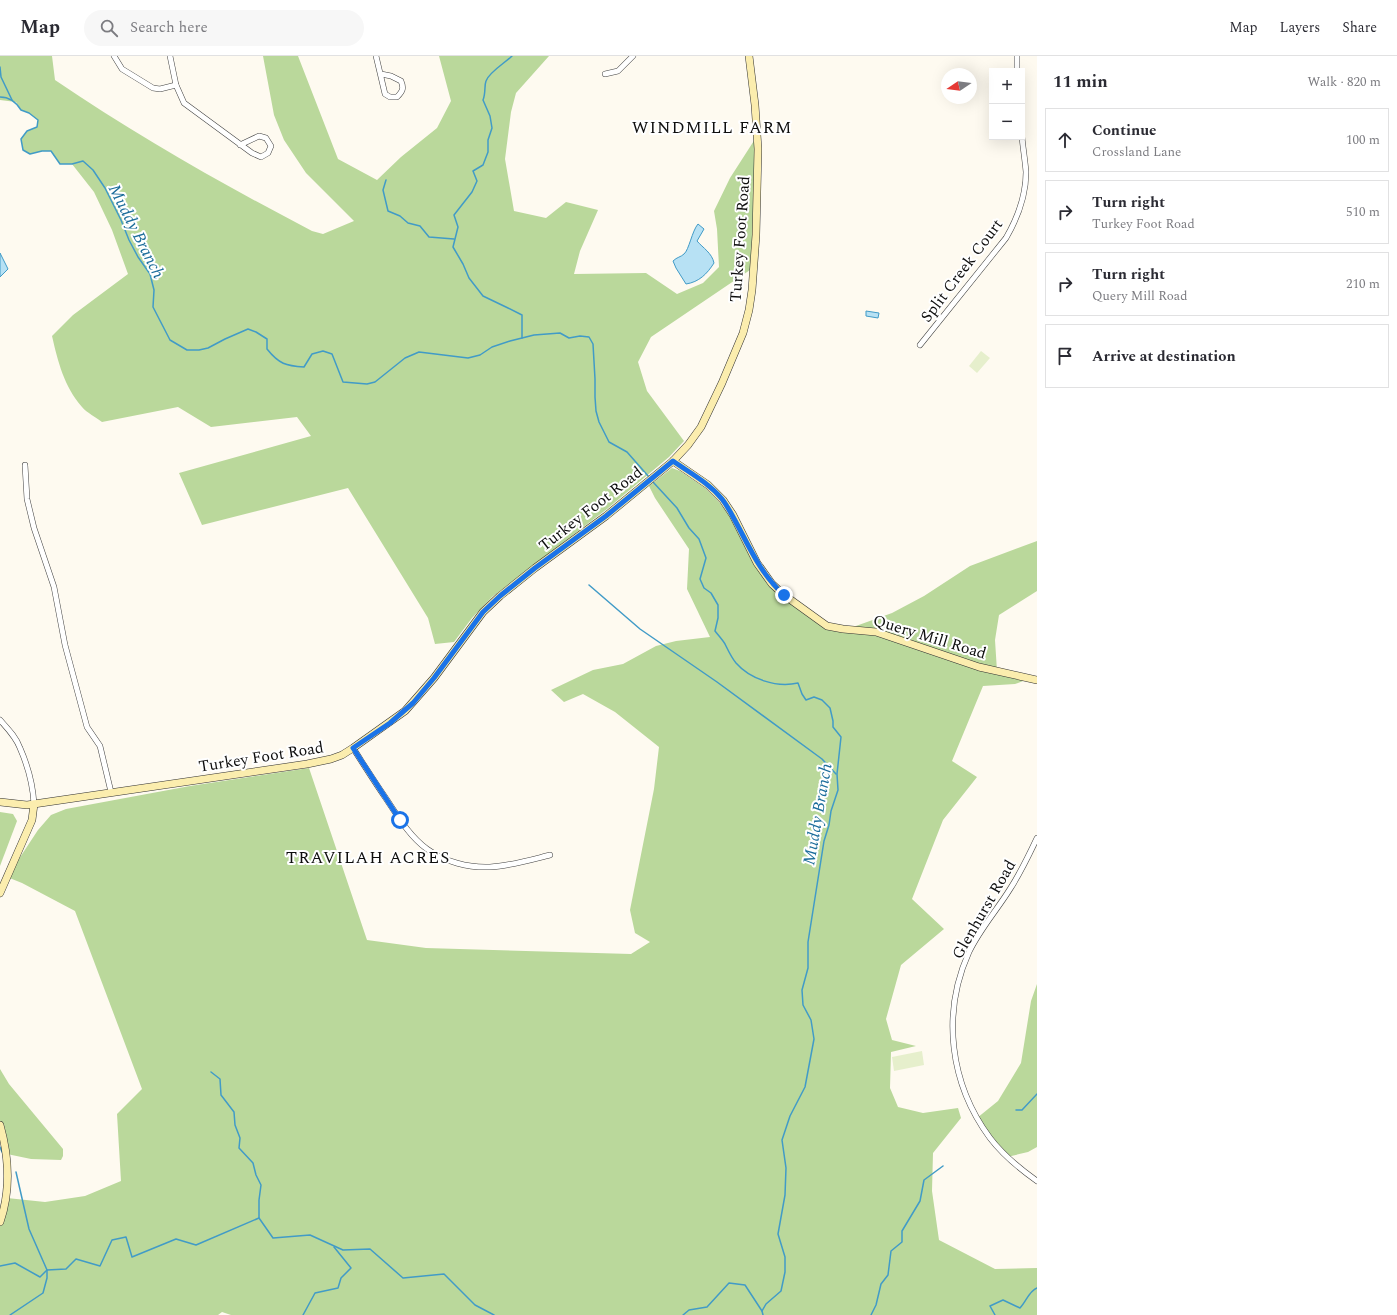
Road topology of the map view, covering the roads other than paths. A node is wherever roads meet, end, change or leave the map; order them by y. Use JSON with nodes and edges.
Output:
{"nodes":[{"id":1,"x":114,"y":56,"type":"edge"},
{"id":2,"x":170,"y":56,"type":"edge"},
{"id":3,"x":376,"y":56,"type":"edge"},
{"id":4,"x":633,"y":56,"type":"edge"},
{"id":5,"x":749,"y":56,"type":"edge"},
{"id":6,"x":1017,"y":56,"type":"edge"},
{"id":7,"x":1017,"y":68,"type":"edge"},
{"id":8,"x":381,"y":74,"type":"junction"},
{"id":9,"x":605,"y":74,"type":"dead end"},
{"id":10,"x":176,"y":85,"type":"junction"},
{"id":11,"x":1022,"y":140,"type":"edge"},
{"id":12,"x":240,"y":144,"type":"junction"},
{"id":13,"x":920,"y":345,"type":"dead end"},
{"id":14,"x":673,"y":461,"type":"junction"},
{"id":15,"x":25,"y":465,"type":"dead end"},
{"id":16,"x":1037,"y":680,"type":"edge"},
{"id":17,"x":0,"y":720,"type":"edge"},
{"id":18,"x":353,"y":748,"type":"junction"},
{"id":19,"x":111,"y":792,"type":"junction"},
{"id":20,"x":0,"y":802,"type":"edge"},
{"id":21,"x":34,"y":804,"type":"junction"},
{"id":22,"x":1037,"y":838,"type":"edge"},
{"id":23,"x":550,"y":855,"type":"dead end"},
{"id":24,"x":0,"y":893,"type":"edge"},
{"id":25,"x":0,"y":1125,"type":"edge"},
{"id":26,"x":1037,"y":1181,"type":"edge"},
{"id":27,"x":0,"y":1222,"type":"edge"}],
"edges":[{"from":1,"to":10,"type":"street"},
{"from":2,"to":10,"type":"street"},
{"from":3,"to":8,"type":"street"},
{"from":4,"to":9,"type":"street"},
{"from":5,"to":14,"type":"street","name":"Turkey Foot Road"},
{"from":6,"to":7,"type":"street"},
{"from":8,"to":8,"type":"street"},
{"from":10,"to":12,"type":"street"},
{"from":11,"to":13,"type":"street","name":"Split Creek Court"},
{"from":12,"to":12,"type":"street"},
{"from":14,"to":16,"type":"street","name":"Query Mill Road"},
{"from":14,"to":18,"type":"street","name":"Turkey Foot Road"},
{"from":15,"to":19,"type":"street"},
{"from":17,"to":21,"type":"street"},
{"from":18,"to":19,"type":"street","name":"Turkey Foot Road"},
{"from":18,"to":23,"type":"street"},
{"from":19,"to":21,"type":"street","name":"Turkey Foot Road"},
{"from":20,"to":21,"type":"street","name":"Turkey Foot Road"},
{"from":21,"to":24,"type":"street"},
{"from":22,"to":26,"type":"street","name":"Glenhurst Road"},
{"from":25,"to":27,"type":"street"}]}
